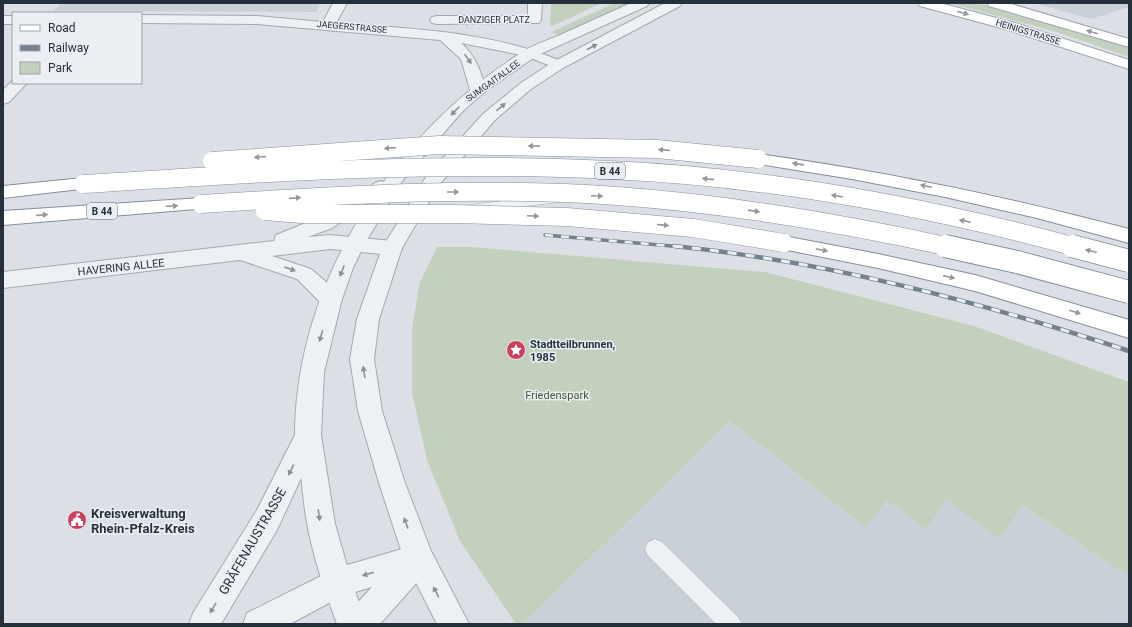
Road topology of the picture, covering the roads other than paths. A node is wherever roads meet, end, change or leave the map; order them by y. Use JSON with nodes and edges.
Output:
{"nodes":[{"id":1,"x":340,"y":3,"type":"edge"},
{"id":2,"x":535,"y":3,"type":"edge"},
{"id":3,"x":642,"y":3,"type":"edge"},
{"id":4,"x":675,"y":3,"type":"edge"},
{"id":5,"x":925,"y":3,"type":"edge"},
{"id":6,"x":994,"y":3,"type":"edge"},
{"id":7,"x":142,"y":19,"type":"edge"},
{"id":8,"x":437,"y":20,"type":"dead end"},
{"id":9,"x":329,"y":24,"type":"junction"},
{"id":10,"x":444,"y":36,"type":"junction"},
{"id":11,"x":1129,"y":43,"type":"edge"},
{"id":12,"x":531,"y":53,"type":"junction"},
{"id":13,"x":558,"y":65,"type":"junction"},
{"id":14,"x":1129,"y":65,"type":"edge"},
{"id":15,"x":18,"y":84,"type":"edge"},
{"id":16,"x":478,"y":90,"type":"junction"},
{"id":17,"x":3,"y":99,"type":"edge"},
{"id":18,"x":395,"y":178,"type":"junction"},
{"id":19,"x":83,"y":184,"type":"junction"},
{"id":20,"x":3,"y":192,"type":"edge"},
{"id":21,"x":568,"y":197,"type":"dead end"},
{"id":22,"x":200,"y":204,"type":"junction"},
{"id":23,"x":3,"y":218,"type":"edge"},
{"id":24,"x":408,"y":219,"type":"junction"},
{"id":25,"x":1129,"y":236,"type":"edge"},
{"id":26,"x":354,"y":245,"type":"junction"},
{"id":27,"x":392,"y":248,"type":"junction"},
{"id":28,"x":240,"y":253,"type":"junction"},
{"id":29,"x":1129,"y":261,"type":"edge"},
{"id":30,"x":3,"y":280,"type":"edge"},
{"id":31,"x":1129,"y":292,"type":"edge"},
{"id":32,"x":331,"y":299,"type":"junction"},
{"id":33,"x":1129,"y":329,"type":"edge"},
{"id":34,"x":308,"y":435,"type":"junction"},
{"id":35,"x":655,"y":549,"type":"dead end"},
{"id":36,"x":419,"y":559,"type":"junction"},
{"id":37,"x":337,"y":582,"type":"junction"},
{"id":38,"x":204,"y":624,"type":"edge"},
{"id":39,"x":258,"y":624,"type":"edge"},
{"id":40,"x":352,"y":624,"type":"edge"},
{"id":41,"x":359,"y":624,"type":"edge"},
{"id":42,"x":454,"y":624,"type":"edge"},
{"id":43,"x":731,"y":624,"type":"edge"}],
"edges":[{"from":1,"to":9,"type":"street"},
{"from":2,"to":8,"type":"street","name":"DANZIGER PLATZ"},
{"from":3,"to":12,"type":"street","name":"SUMGAITALLEE"},
{"from":13,"to":4,"type":"street","one_way":true},
{"from":5,"to":14,"type":"main road","name":"HEINIGSTRASSE","one_way":true},
{"from":11,"to":6,"type":"main road","name":"HEINIGSTRASSE","one_way":true},
{"from":7,"to":9,"type":"street","name":"JAEGERSTRASSE"},
{"from":9,"to":10,"type":"street","name":"JAEGERSTRASSE"},
{"from":10,"to":12,"type":"street","name":"JAEGERSTRASSE"},
{"from":10,"to":16,"type":"street","one_way":true},
{"from":12,"to":13,"type":"street","name":"JAEGERSTRASSE"},
{"from":12,"to":16,"type":"street","name":"SUMGAITALLEE"},
{"from":24,"to":13,"type":"street","one_way":true},
{"from":15,"to":17,"type":"street"},
{"from":16,"to":18,"type":"street","name":"SUMGAITALLEE","one_way":true},
{"from":18,"to":26,"type":"street","name":"SUMGAITALLEE"},
{"from":18,"to":28,"type":"street","name":"HAVERING ALLEE"},
{"from":19,"to":20,"type":"main road","number":"B 44"},
{"from":25,"to":19,"type":"main road","one_way":true,"bridge":true},
{"from":29,"to":19,"type":"main road","number":"B 44","one_way":true,"bridge":true},
{"from":21,"to":24,"type":"lane"},
{"from":23,"to":22,"type":"main road","number":"B 44","one_way":true},
{"from":22,"to":31,"type":"main road","number":"B 44","one_way":true,"bridge":true},
{"from":22,"to":33,"type":"main road","one_way":true,"bridge":true},
{"from":24,"to":27,"type":"street"},
{"from":26,"to":27,"type":"street","name":"HAVERING ALLEE"},
{"from":26,"to":28,"type":"street","name":"HAVERING ALLEE"},
{"from":26,"to":32,"type":"street","name":"SUMGAITALLEE","one_way":true},
{"from":36,"to":27,"type":"street","one_way":true},
{"from":28,"to":30,"type":"street","name":"HAVERING ALLEE"},
{"from":28,"to":32,"type":"street","name":"HAVERING ALLEE","one_way":true},
{"from":32,"to":34,"type":"street","name":"SUMGAITALLEE","one_way":true},
{"from":34,"to":37,"type":"street","one_way":true},
{"from":34,"to":38,"type":"street","name":"GRÄFENAUSTRASSE","one_way":true},
{"from":35,"to":43,"type":"lane"},
{"from":36,"to":37,"type":"street","one_way":true},
{"from":36,"to":41,"type":"street"},
{"from":42,"to":36,"type":"street","one_way":true},
{"from":37,"to":39,"type":"street"},
{"from":37,"to":40,"type":"street"}]}
